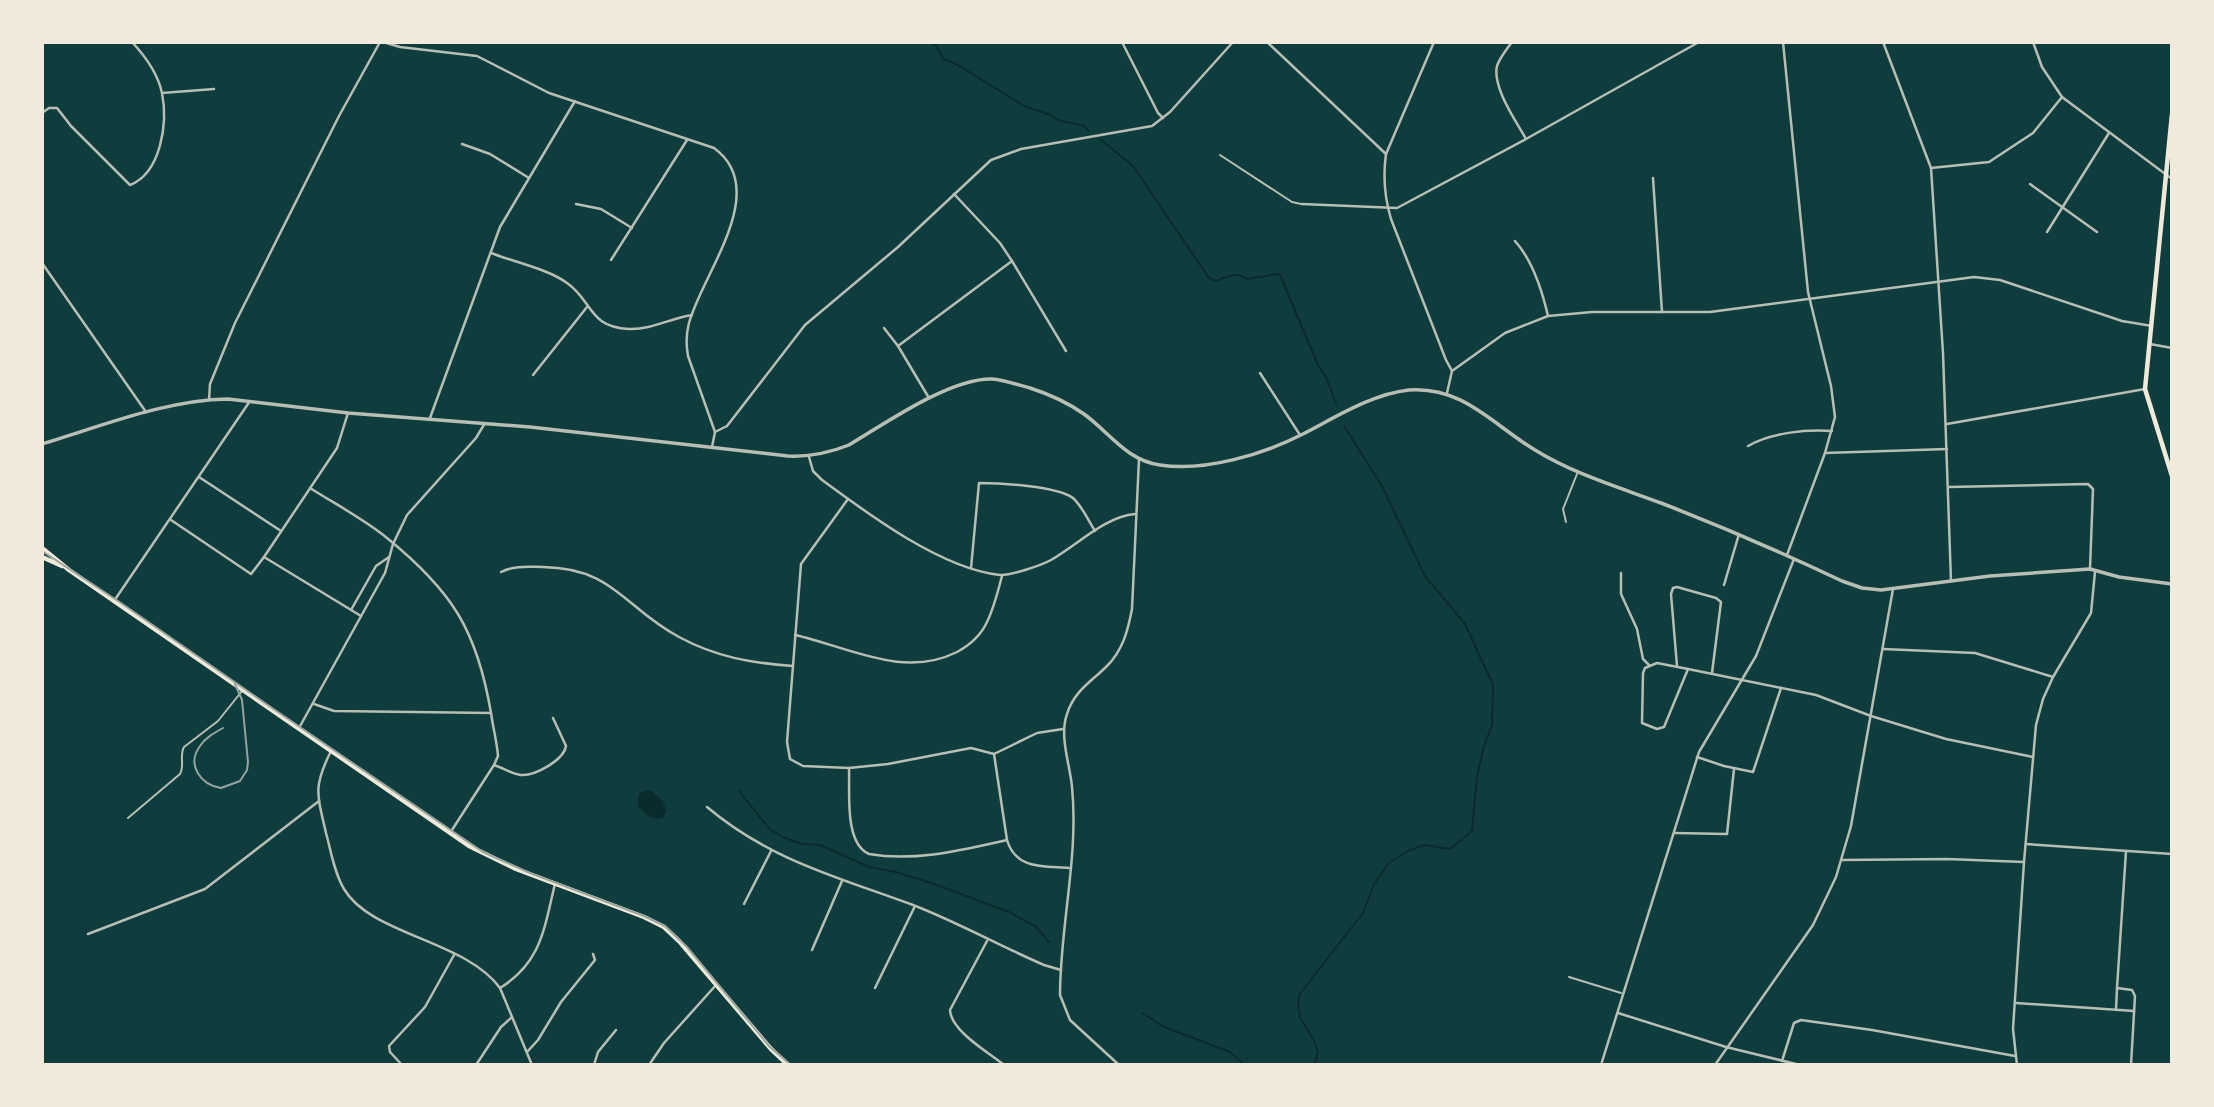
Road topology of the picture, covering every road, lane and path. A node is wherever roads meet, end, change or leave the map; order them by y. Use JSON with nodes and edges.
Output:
{"nodes":[{"id":1,"x":132,"y":42,"type":"edge"},
{"id":2,"x":381,"y":42,"type":"edge"},
{"id":3,"x":1122,"y":42,"type":"edge"},
{"id":4,"x":1233,"y":42,"type":"edge"},
{"id":5,"x":1267,"y":42,"type":"edge"},
{"id":6,"x":1427,"y":42,"type":"edge"},
{"id":7,"x":1512,"y":42,"type":"edge"},
{"id":8,"x":1699,"y":42,"type":"edge"},
{"id":9,"x":1783,"y":42,"type":"edge"},
{"id":10,"x":1883,"y":42,"type":"edge"},
{"id":11,"x":2033,"y":42,"type":"edge"},
{"id":12,"x":1433,"y":44,"type":"edge"},
{"id":13,"x":214,"y":89,"type":"dead end"},
{"id":14,"x":162,"y":93,"type":"junction"},
{"id":15,"x":2062,"y":97,"type":"junction"},
{"id":16,"x":575,"y":101,"type":"junction"},
{"id":17,"x":42,"y":113,"type":"edge"},
{"id":18,"x":2172,"y":114,"type":"edge"},
{"id":19,"x":1163,"y":118,"type":"junction"},
{"id":20,"x":2109,"y":133,"type":"junction"},
{"id":21,"x":1526,"y":139,"type":"junction"},
{"id":22,"x":687,"y":140,"type":"junction"},
{"id":23,"x":462,"y":145,"type":"dead end"},
{"id":24,"x":1386,"y":154,"type":"junction"},
{"id":25,"x":1220,"y":155,"type":"dead end"},
{"id":26,"x":1931,"y":168,"type":"junction"},
{"id":27,"x":2166,"y":175,"type":"junction"},
{"id":28,"x":529,"y":178,"type":"junction"},
{"id":29,"x":1653,"y":178,"type":"dead end"},
{"id":30,"x":2172,"y":179,"type":"edge"},
{"id":31,"x":2030,"y":184,"type":"dead end"},
{"id":32,"x":954,"y":194,"type":"junction"},
{"id":33,"x":576,"y":204,"type":"dead end"},
{"id":34,"x":1302,"y":204,"type":"joint"},
{"id":35,"x":1388,"y":208,"type":"junction"},
{"id":36,"x":2063,"y":208,"type":"junction"},
{"id":37,"x":632,"y":228,"type":"junction"},
{"id":38,"x":2046,"y":232,"type":"dead end"},
{"id":39,"x":2097,"y":232,"type":"dead end"},
{"id":40,"x":1515,"y":241,"type":"dead end"},
{"id":41,"x":491,"y":253,"type":"junction"},
{"id":42,"x":611,"y":260,"type":"dead end"},
{"id":43,"x":1012,"y":261,"type":"junction"},
{"id":44,"x":42,"y":263,"type":"edge"},
{"id":45,"x":1939,"y":281,"type":"junction"},
{"id":46,"x":1811,"y":300,"type":"junction"},
{"id":47,"x":587,"y":307,"type":"junction"},
{"id":48,"x":1662,"y":313,"type":"junction"},
{"id":49,"x":692,"y":315,"type":"junction"},
{"id":50,"x":1548,"y":316,"type":"junction"},
{"id":51,"x":2152,"y":326,"type":"junction"},
{"id":52,"x":884,"y":328,"type":"dead end"},
{"id":53,"x":2150,"y":344,"type":"junction"},
{"id":54,"x":898,"y":346,"type":"junction"},
{"id":55,"x":2172,"y":348,"type":"edge"},
{"id":56,"x":1066,"y":351,"type":"dead end"},
{"id":57,"x":1452,"y":371,"type":"junction"},
{"id":58,"x":1260,"y":373,"type":"dead end"},
{"id":59,"x":533,"y":375,"type":"dead end"},
{"id":60,"x":2145,"y":389,"type":"junction"},
{"id":61,"x":1447,"y":393,"type":"junction"},
{"id":62,"x":930,"y":399,"type":"junction"},
{"id":63,"x":209,"y":400,"type":"junction"},
{"id":64,"x":250,"y":401,"type":"junction"},
{"id":65,"x":146,"y":412,"type":"junction"},
{"id":66,"x":348,"y":413,"type":"junction"},
{"id":67,"x":429,"y":419,"type":"junction"},
{"id":68,"x":485,"y":423,"type":"junction"},
{"id":69,"x":1947,"y":424,"type":"junction"},
{"id":70,"x":1832,"y":431,"type":"junction"},
{"id":71,"x":715,"y":432,"type":"junction"},
{"id":72,"x":1300,"y":435,"type":"junction"},
{"id":73,"x":42,"y":444,"type":"edge"},
{"id":74,"x":1748,"y":446,"type":"dead end"},
{"id":75,"x":712,"y":447,"type":"junction"},
{"id":76,"x":1947,"y":449,"type":"junction"},
{"id":77,"x":1825,"y":453,"type":"junction"},
{"id":78,"x":809,"y":456,"type":"junction"},
{"id":79,"x":1139,"y":459,"type":"junction"},
{"id":80,"x":1577,"y":473,"type":"junction"},
{"id":81,"x":2172,"y":476,"type":"edge"},
{"id":82,"x":198,"y":477,"type":"junction"},
{"id":83,"x":1948,"y":486,"type":"junction"},
{"id":84,"x":310,"y":488,"type":"junction"},
{"id":85,"x":848,"y":499,"type":"junction"},
{"id":86,"x":1135,"y":514,"type":"junction"},
{"id":87,"x":170,"y":519,"type":"junction"},
{"id":88,"x":1566,"y":522,"type":"dead end"},
{"id":89,"x":281,"y":531,"type":"junction"},
{"id":90,"x":1095,"y":531,"type":"junction"},
{"id":91,"x":1740,"y":534,"type":"junction"},
{"id":92,"x":393,"y":544,"type":"junction"},
{"id":93,"x":42,"y":548,"type":"edge"},
{"id":94,"x":1787,"y":555,"type":"junction"},
{"id":95,"x":42,"y":556,"type":"edge"},
{"id":96,"x":264,"y":557,"type":"junction"},
{"id":97,"x":391,"y":557,"type":"junction"},
{"id":98,"x":1794,"y":559,"type":"junction"},
{"id":99,"x":971,"y":568,"type":"junction"},
{"id":100,"x":69,"y":570,"type":"junction"},
{"id":101,"x":2093,"y":571,"type":"junction"},
{"id":102,"x":501,"y":572,"type":"dead end"},
{"id":103,"x":1621,"y":573,"type":"dead end"},
{"id":104,"x":1002,"y":576,"type":"junction"},
{"id":105,"x":1951,"y":581,"type":"junction"},
{"id":106,"x":2172,"y":584,"type":"edge"},
{"id":107,"x":1724,"y":585,"type":"dead end"},
{"id":108,"x":1893,"y":589,"type":"junction"},
{"id":109,"x":114,"y":601,"type":"junction"},
{"id":110,"x":351,"y":610,"type":"junction"},
{"id":111,"x":361,"y":616,"type":"junction"},
{"id":112,"x":795,"y":635,"type":"junction"},
{"id":113,"x":1883,"y":649,"type":"junction"},
{"id":114,"x":1649,"y":665,"type":"junction"},
{"id":115,"x":1676,"y":666,"type":"junction"},
{"id":116,"x":793,"y":667,"type":"junction"},
{"id":117,"x":1688,"y":669,"type":"junction"},
{"id":118,"x":1712,"y":674,"type":"junction"},
{"id":119,"x":2053,"y":677,"type":"junction"},
{"id":120,"x":1741,"y":680,"type":"junction"},
{"id":121,"x":1781,"y":688,"type":"junction"},
{"id":122,"x":243,"y":690,"type":"junction"},
{"id":123,"x":313,"y":703,"type":"junction"},
{"id":124,"x":491,"y":713,"type":"junction"},
{"id":125,"x":1871,"y":716,"type":"junction"},
{"id":126,"x":553,"y":718,"type":"dead end"},
{"id":127,"x":299,"y":728,"type":"junction"},
{"id":128,"x":1063,"y":729,"type":"junction"},
{"id":129,"x":331,"y":751,"type":"junction"},
{"id":130,"x":994,"y":754,"type":"junction"},
{"id":131,"x":1697,"y":757,"type":"junction"},
{"id":132,"x":2033,"y":757,"type":"junction"},
{"id":133,"x":494,"y":765,"type":"junction"},
{"id":134,"x":849,"y":768,"type":"junction"},
{"id":135,"x":1734,"y":769,"type":"junction"},
{"id":136,"x":318,"y":801,"type":"junction"},
{"id":137,"x":707,"y":807,"type":"dead end"},
{"id":138,"x":128,"y":818,"type":"dead end"},
{"id":139,"x":1673,"y":833,"type":"junction"},
{"id":140,"x":450,"y":834,"type":"junction"},
{"id":141,"x":1007,"y":840,"type":"junction"},
{"id":142,"x":2026,"y":844,"type":"junction"},
{"id":143,"x":771,"y":851,"type":"junction"},
{"id":144,"x":2126,"y":851,"type":"junction"},
{"id":145,"x":2172,"y":854,"type":"edge"},
{"id":146,"x":1842,"y":860,"type":"junction"},
{"id":147,"x":2024,"y":862,"type":"junction"},
{"id":148,"x":1069,"y":868,"type":"junction"},
{"id":149,"x":842,"y":881,"type":"junction"},
{"id":150,"x":555,"y":884,"type":"junction"},
{"id":151,"x":744,"y":904,"type":"dead end"},
{"id":152,"x":915,"y":906,"type":"junction"},
{"id":153,"x":88,"y":934,"type":"dead end"},
{"id":154,"x":988,"y":940,"type":"junction"},
{"id":155,"x":812,"y":950,"type":"dead end"},
{"id":156,"x":455,"y":954,"type":"junction"},
{"id":157,"x":593,"y":954,"type":"dead end"},
{"id":158,"x":1062,"y":970,"type":"junction"},
{"id":159,"x":1569,"y":977,"type":"dead end"},
{"id":160,"x":716,"y":985,"type":"junction"},
{"id":161,"x":500,"y":988,"type":"junction"},
{"id":162,"x":875,"y":988,"type":"dead end"},
{"id":163,"x":2117,"y":988,"type":"junction"},
{"id":164,"x":1623,"y":994,"type":"junction"},
{"id":165,"x":2014,"y":1003,"type":"junction"},
{"id":166,"x":2115,"y":1010,"type":"junction"},
{"id":167,"x":2134,"y":1011,"type":"junction"},
{"id":168,"x":1617,"y":1013,"type":"junction"},
{"id":169,"x":512,"y":1017,"type":"junction"},
{"id":170,"x":616,"y":1030,"type":"dead end"},
{"id":171,"x":1726,"y":1047,"type":"junction"},
{"id":172,"x":527,"y":1052,"type":"junction"},
{"id":173,"x":2015,"y":1056,"type":"junction"},
{"id":174,"x":1773,"y":1059,"type":"junction"},
{"id":175,"x":1782,"y":1061,"type":"junction"},
{"id":176,"x":402,"y":1065,"type":"edge"},
{"id":177,"x":476,"y":1065,"type":"edge"},
{"id":178,"x":532,"y":1065,"type":"edge"},
{"id":179,"x":594,"y":1065,"type":"edge"},
{"id":180,"x":649,"y":1065,"type":"edge"},
{"id":181,"x":788,"y":1065,"type":"edge"},
{"id":182,"x":1004,"y":1065,"type":"edge"},
{"id":183,"x":1119,"y":1065,"type":"edge"},
{"id":184,"x":1601,"y":1065,"type":"edge"},
{"id":185,"x":1715,"y":1065,"type":"edge"},
{"id":186,"x":1772,"y":1065,"type":"edge"},
{"id":187,"x":1800,"y":1065,"type":"edge"},
{"id":188,"x":2017,"y":1065,"type":"edge"},
{"id":189,"x":2131,"y":1065,"type":"edge"}],
"edges":[{"from":1,"to":14,"type":"street"},
{"from":2,"to":16,"type":"street"},
{"from":2,"to":63,"type":"street"},
{"from":3,"to":19,"type":"street"},
{"from":4,"to":19,"type":"street"},
{"from":5,"to":24,"type":"street"},
{"from":6,"to":12,"type":"street"},
{"from":7,"to":21,"type":"street"},
{"from":8,"to":21,"type":"street"},
{"from":9,"to":46,"type":"street"},
{"from":10,"to":26,"type":"street"},
{"from":11,"to":15,"type":"street"},
{"from":12,"to":24,"type":"street"},
{"from":13,"to":14,"type":"street"},
{"from":14,"to":17,"type":"street"},
{"from":15,"to":20,"type":"street"},
{"from":15,"to":26,"type":"street"},
{"from":16,"to":22,"type":"street"},
{"from":16,"to":28,"type":"street"},
{"from":18,"to":27,"type":"main road"},
{"from":19,"to":32,"type":"street"},
{"from":20,"to":27,"type":"street"},
{"from":20,"to":36,"type":"street"},
{"from":21,"to":35,"type":"street"},
{"from":22,"to":37,"type":"street"},
{"from":22,"to":49,"type":"street"},
{"from":23,"to":28,"type":"street"},
{"from":24,"to":35,"type":"street"},
{"from":25,"to":34,"type":"lane"},
{"from":26,"to":45,"type":"street"},
{"from":27,"to":30,"type":"street"},
{"from":27,"to":51,"type":"main road"},
{"from":28,"to":41,"type":"street"},
{"from":29,"to":48,"type":"street"},
{"from":31,"to":36,"type":"street"},
{"from":32,"to":43,"type":"street"},
{"from":32,"to":71,"type":"street"},
{"from":33,"to":37,"type":"street"},
{"from":34,"to":35,"type":"street"},
{"from":35,"to":57,"type":"street"},
{"from":36,"to":38,"type":"street"},
{"from":36,"to":39,"type":"street"},
{"from":37,"to":42,"type":"street"},
{"from":40,"to":50,"type":"street"},
{"from":41,"to":47,"type":"street"},
{"from":41,"to":67,"type":"street"},
{"from":43,"to":54,"type":"street"},
{"from":43,"to":56,"type":"street"},
{"from":44,"to":65,"type":"street"},
{"from":45,"to":46,"type":"street"},
{"from":45,"to":51,"type":"street"},
{"from":45,"to":69,"type":"street"},
{"from":46,"to":48,"type":"street"},
{"from":46,"to":70,"type":"street"},
{"from":47,"to":49,"type":"street"},
{"from":47,"to":59,"type":"street"},
{"from":48,"to":50,"type":"street"},
{"from":49,"to":71,"type":"street"},
{"from":50,"to":57,"type":"street"},
{"from":51,"to":53,"type":"main road"},
{"from":52,"to":54,"type":"street"},
{"from":53,"to":55,"type":"street"},
{"from":53,"to":60,"type":"main road"},
{"from":54,"to":62,"type":"street"},
{"from":57,"to":61,"type":"street"},
{"from":58,"to":72,"type":"street"},
{"from":60,"to":69,"type":"street"},
{"from":60,"to":81,"type":"main road"},
{"from":61,"to":72,"type":"street"},
{"from":61,"to":80,"type":"street"},
{"from":62,"to":78,"type":"street"},
{"from":62,"to":79,"type":"street"},
{"from":63,"to":64,"type":"street"},
{"from":63,"to":65,"type":"street"},
{"from":64,"to":66,"type":"street"},
{"from":64,"to":82,"type":"street"},
{"from":65,"to":73,"type":"street"},
{"from":66,"to":67,"type":"street"},
{"from":66,"to":84,"type":"street"},
{"from":67,"to":68,"type":"street"},
{"from":68,"to":75,"type":"street"},
{"from":68,"to":92,"type":"street"},
{"from":69,"to":76,"type":"street"},
{"from":70,"to":74,"type":"street"},
{"from":70,"to":77,"type":"street"},
{"from":71,"to":75,"type":"street"},
{"from":72,"to":79,"type":"street"},
{"from":75,"to":78,"type":"street"},
{"from":76,"to":77,"type":"street"},
{"from":76,"to":83,"type":"street"},
{"from":77,"to":94,"type":"street"},
{"from":78,"to":85,"type":"street"},
{"from":79,"to":86,"type":"street"},
{"from":80,"to":88,"type":"lane"},
{"from":80,"to":91,"type":"street"},
{"from":82,"to":87,"type":"street"},
{"from":82,"to":89,"type":"street"},
{"from":83,"to":101,"type":"street"},
{"from":83,"to":105,"type":"street"},
{"from":84,"to":89,"type":"street"},
{"from":84,"to":92,"type":"street"},
{"from":85,"to":99,"type":"street"},
{"from":85,"to":112,"type":"street"},
{"from":86,"to":90,"type":"street"},
{"from":86,"to":128,"type":"street"},
{"from":87,"to":96,"type":"street"},
{"from":87,"to":109,"type":"street"},
{"from":89,"to":96,"type":"street"},
{"from":90,"to":99,"type":"street"},
{"from":90,"to":104,"type":"street"},
{"from":91,"to":94,"type":"street"},
{"from":91,"to":107,"type":"street"},
{"from":92,"to":97,"type":"street"},
{"from":92,"to":124,"type":"street"},
{"from":93,"to":100,"type":"main road"},
{"from":94,"to":98,"type":"street"},
{"from":95,"to":100,"type":"main road"},
{"from":96,"to":110,"type":"street"},
{"from":97,"to":110,"type":"street"},
{"from":97,"to":111,"type":"street"},
{"from":98,"to":108,"type":"street"},
{"from":98,"to":120,"type":"street"},
{"from":99,"to":104,"type":"street"},
{"from":100,"to":109,"type":"main road"},
{"from":101,"to":105,"type":"street"},
{"from":101,"to":106,"type":"street"},
{"from":101,"to":119,"type":"street"},
{"from":102,"to":116,"type":"street"},
{"from":103,"to":114,"type":"street"},
{"from":104,"to":112,"type":"street"},
{"from":105,"to":108,"type":"street"},
{"from":108,"to":113,"type":"street"},
{"from":109,"to":122,"type":"main road"},
{"from":110,"to":111,"type":"street"},
{"from":111,"to":123,"type":"street"},
{"from":112,"to":116,"type":"street"},
{"from":113,"to":119,"type":"street"},
{"from":113,"to":125,"type":"street"},
{"from":114,"to":115,"type":"street"},
{"from":114,"to":117,"type":"street"},
{"from":115,"to":117,"type":"street"},
{"from":115,"to":118,"type":"street"},
{"from":116,"to":134,"type":"street"},
{"from":117,"to":118,"type":"street"},
{"from":118,"to":120,"type":"street"},
{"from":119,"to":132,"type":"street"},
{"from":120,"to":121,"type":"street"},
{"from":120,"to":131,"type":"street"},
{"from":121,"to":125,"type":"street"},
{"from":121,"to":135,"type":"street"},
{"from":122,"to":127,"type":"main road"},
{"from":122,"to":138,"type":"lane"},
{"from":123,"to":124,"type":"street"},
{"from":123,"to":127,"type":"street"},
{"from":124,"to":133,"type":"street"},
{"from":125,"to":132,"type":"street"},
{"from":125,"to":146,"type":"street"},
{"from":126,"to":133,"type":"street"},
{"from":127,"to":129,"type":"main road"},
{"from":128,"to":130,"type":"street"},
{"from":128,"to":148,"type":"street"},
{"from":129,"to":136,"type":"street"},
{"from":129,"to":140,"type":"main road"},
{"from":130,"to":134,"type":"street"},
{"from":130,"to":141,"type":"street"},
{"from":131,"to":135,"type":"street"},
{"from":131,"to":139,"type":"street"},
{"from":132,"to":142,"type":"street"},
{"from":133,"to":140,"type":"street"},
{"from":134,"to":141,"type":"street"},
{"from":135,"to":139,"type":"street"},
{"from":136,"to":153,"type":"street"},
{"from":136,"to":156,"type":"street"},
{"from":137,"to":143,"type":"street"},
{"from":139,"to":164,"type":"street"},
{"from":140,"to":150,"type":"main road"},
{"from":141,"to":148,"type":"street"},
{"from":142,"to":144,"type":"street"},
{"from":142,"to":147,"type":"street"},
{"from":143,"to":149,"type":"street"},
{"from":143,"to":151,"type":"street"},
{"from":144,"to":145,"type":"street"},
{"from":144,"to":163,"type":"street"},
{"from":146,"to":147,"type":"street"},
{"from":146,"to":171,"type":"street"},
{"from":147,"to":165,"type":"street"},
{"from":148,"to":158,"type":"street"},
{"from":149,"to":152,"type":"street"},
{"from":149,"to":155,"type":"street"},
{"from":150,"to":160,"type":"main road"},
{"from":150,"to":161,"type":"street"},
{"from":152,"to":154,"type":"street"},
{"from":152,"to":162,"type":"street"},
{"from":154,"to":158,"type":"street"},
{"from":154,"to":182,"type":"street"},
{"from":156,"to":161,"type":"street"},
{"from":156,"to":176,"type":"street"},
{"from":157,"to":172,"type":"street"},
{"from":158,"to":183,"type":"street"},
{"from":159,"to":164,"type":"lane"},
{"from":160,"to":180,"type":"street"},
{"from":160,"to":181,"type":"main road"},
{"from":161,"to":169,"type":"street"},
{"from":163,"to":166,"type":"street"},
{"from":163,"to":167,"type":"street"},
{"from":164,"to":168,"type":"street"},
{"from":165,"to":166,"type":"street"},
{"from":165,"to":173,"type":"street"},
{"from":166,"to":167,"type":"street"},
{"from":167,"to":189,"type":"street"},
{"from":168,"to":171,"type":"street"},
{"from":168,"to":184,"type":"street"},
{"from":169,"to":172,"type":"street"},
{"from":169,"to":177,"type":"street"},
{"from":170,"to":179,"type":"street"},
{"from":171,"to":174,"type":"street"},
{"from":171,"to":185,"type":"street"},
{"from":172,"to":178,"type":"street"},
{"from":173,"to":175,"type":"street"},
{"from":173,"to":188,"type":"street"},
{"from":174,"to":175,"type":"street"},
{"from":174,"to":186,"type":"street"},
{"from":175,"to":187,"type":"street"}]}
